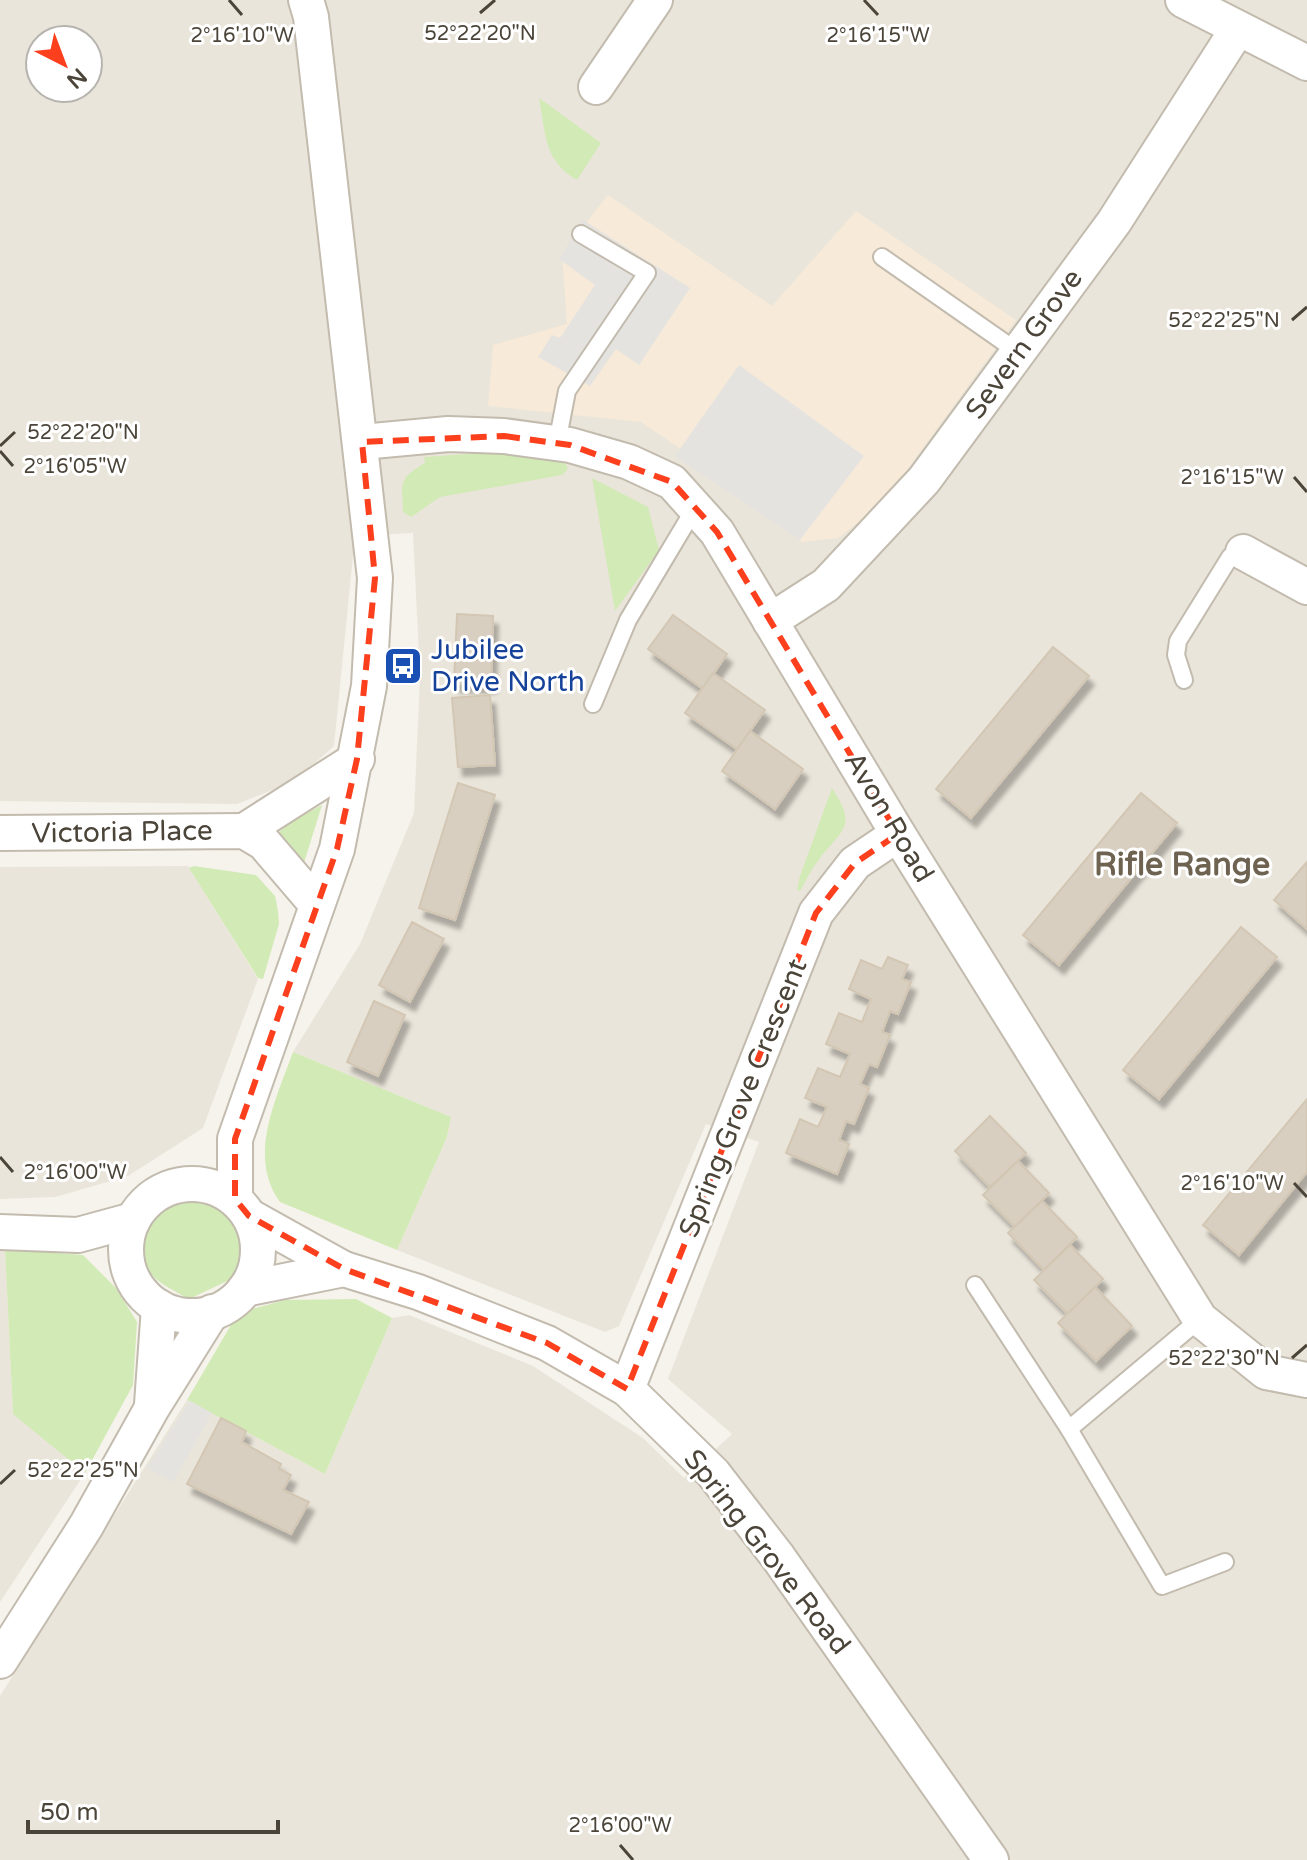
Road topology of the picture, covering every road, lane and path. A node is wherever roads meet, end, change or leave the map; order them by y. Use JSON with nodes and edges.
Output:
{"nodes":[{"id":1,"x":306,"y":0,"type":"edge"},
{"id":2,"x":655,"y":0,"type":"edge"},
{"id":3,"x":1183,"y":0,"type":"edge"},
{"id":4,"x":1237,"y":30,"type":"junction"},
{"id":5,"x":1307,"y":63,"type":"edge"},
{"id":6,"x":596,"y":87,"type":"dead end"},
{"id":7,"x":581,"y":234,"type":"dead end"},
{"id":8,"x":882,"y":257,"type":"dead end"},
{"id":9,"x":1018,"y":352,"type":"junction"},
{"id":10,"x":362,"y":442,"type":"junction"},
{"id":11,"x":557,"y":443,"type":"junction"},
{"id":12,"x":695,"y":508,"type":"junction"},
{"id":13,"x":1243,"y":552,"type":"joint"},
{"id":14,"x":1307,"y":587,"type":"edge"},
{"id":15,"x":770,"y":621,"type":"junction"},
{"id":16,"x":1184,"y":680,"type":"dead end"},
{"id":17,"x":593,"y":704,"type":"dead end"},
{"id":18,"x":357,"y":759,"type":"junction"},
{"id":19,"x":244,"y":831,"type":"junction"},
{"id":20,"x":0,"y":833,"type":"edge"},
{"id":21,"x":898,"y":834,"type":"junction"},
{"id":22,"x":317,"y":905,"type":"junction"},
{"id":23,"x":235,"y":1139,"type":"junction"},
{"id":24,"x":191,"y":1183,"type":"junction"},
{"id":25,"x":242,"y":1208,"type":"junction"},
{"id":26,"x":133,"y":1220,"type":"junction"},
{"id":27,"x":0,"y":1232,"type":"edge"},
{"id":28,"x":78,"y":1235,"type":"junction"},
{"id":29,"x":344,"y":1269,"type":"junction"},
{"id":30,"x":975,"y":1285,"type":"dead end"},
{"id":31,"x":245,"y":1289,"type":"junction"},
{"id":32,"x":151,"y":1301,"type":"junction"},
{"id":33,"x":212,"y":1312,"type":"junction"},
{"id":34,"x":1200,"y":1319,"type":"junction"},
{"id":35,"x":1307,"y":1380,"type":"edge"},
{"id":36,"x":627,"y":1389,"type":"junction"},
{"id":37,"x":152,"y":1408,"type":"junction"},
{"id":38,"x":1069,"y":1429,"type":"junction"},
{"id":39,"x":1225,"y":1562,"type":"dead end"},
{"id":40,"x":0,"y":1661,"type":"edge"},
{"id":41,"x":991,"y":1860,"type":"edge"}],
"edges":[{"from":1,"to":10,"type":"street"},
{"from":2,"to":6,"type":"street"},
{"from":3,"to":4,"type":"street"},
{"from":4,"to":5,"type":"street"},
{"from":4,"to":9,"type":"street","name":"Severn Grove"},
{"from":7,"to":11,"type":"lane"},
{"from":8,"to":9,"type":"lane"},
{"from":9,"to":15,"type":"street","name":"Severn Grove"},
{"from":10,"to":11,"type":"street","name":"Avon Road"},
{"from":10,"to":18,"type":"street"},
{"from":11,"to":12,"type":"street","name":"Avon Road"},
{"from":12,"to":15,"type":"street","name":"Avon Road"},
{"from":12,"to":17,"type":"lane"},
{"from":13,"to":14,"type":"street"},
{"from":13,"to":16,"type":"lane"},
{"from":15,"to":21,"type":"street","name":"Avon Road"},
{"from":18,"to":19,"type":"street","name":"Victoria Place"},
{"from":18,"to":22,"type":"street"},
{"from":19,"to":20,"type":"street","name":"Victoria Place"},
{"from":19,"to":22,"type":"street","name":"Victoria Place"},
{"from":21,"to":34,"type":"street","name":"Avon Road"},
{"from":21,"to":36,"type":"street","name":"Spring Grove Crescent"},
{"from":22,"to":23,"type":"street"},
{"from":23,"to":24,"type":"street"},
{"from":23,"to":25,"type":"street"},
{"from":24,"to":25,"type":"street"},
{"from":24,"to":26,"type":"street"},
{"from":25,"to":29,"type":"street","name":"Spring Grove Road"},
{"from":25,"to":31,"type":"street"},
{"from":26,"to":28,"type":"street"},
{"from":26,"to":32,"type":"street"},
{"from":27,"to":28,"type":"street"},
{"from":28,"to":32,"type":"street"},
{"from":29,"to":31,"type":"street","name":"Spring Grove Road"},
{"from":29,"to":36,"type":"street","name":"Spring Grove Road"},
{"from":30,"to":38,"type":"lane"},
{"from":31,"to":33,"type":"street"},
{"from":32,"to":33,"type":"street"},
{"from":32,"to":37,"type":"street"},
{"from":33,"to":37,"type":"street"},
{"from":34,"to":35,"type":"street","name":"Avon Road"},
{"from":34,"to":38,"type":"lane"},
{"from":36,"to":41,"type":"street","name":"Spring Grove Road"},
{"from":37,"to":40,"type":"street"},
{"from":38,"to":39,"type":"lane"}]}
